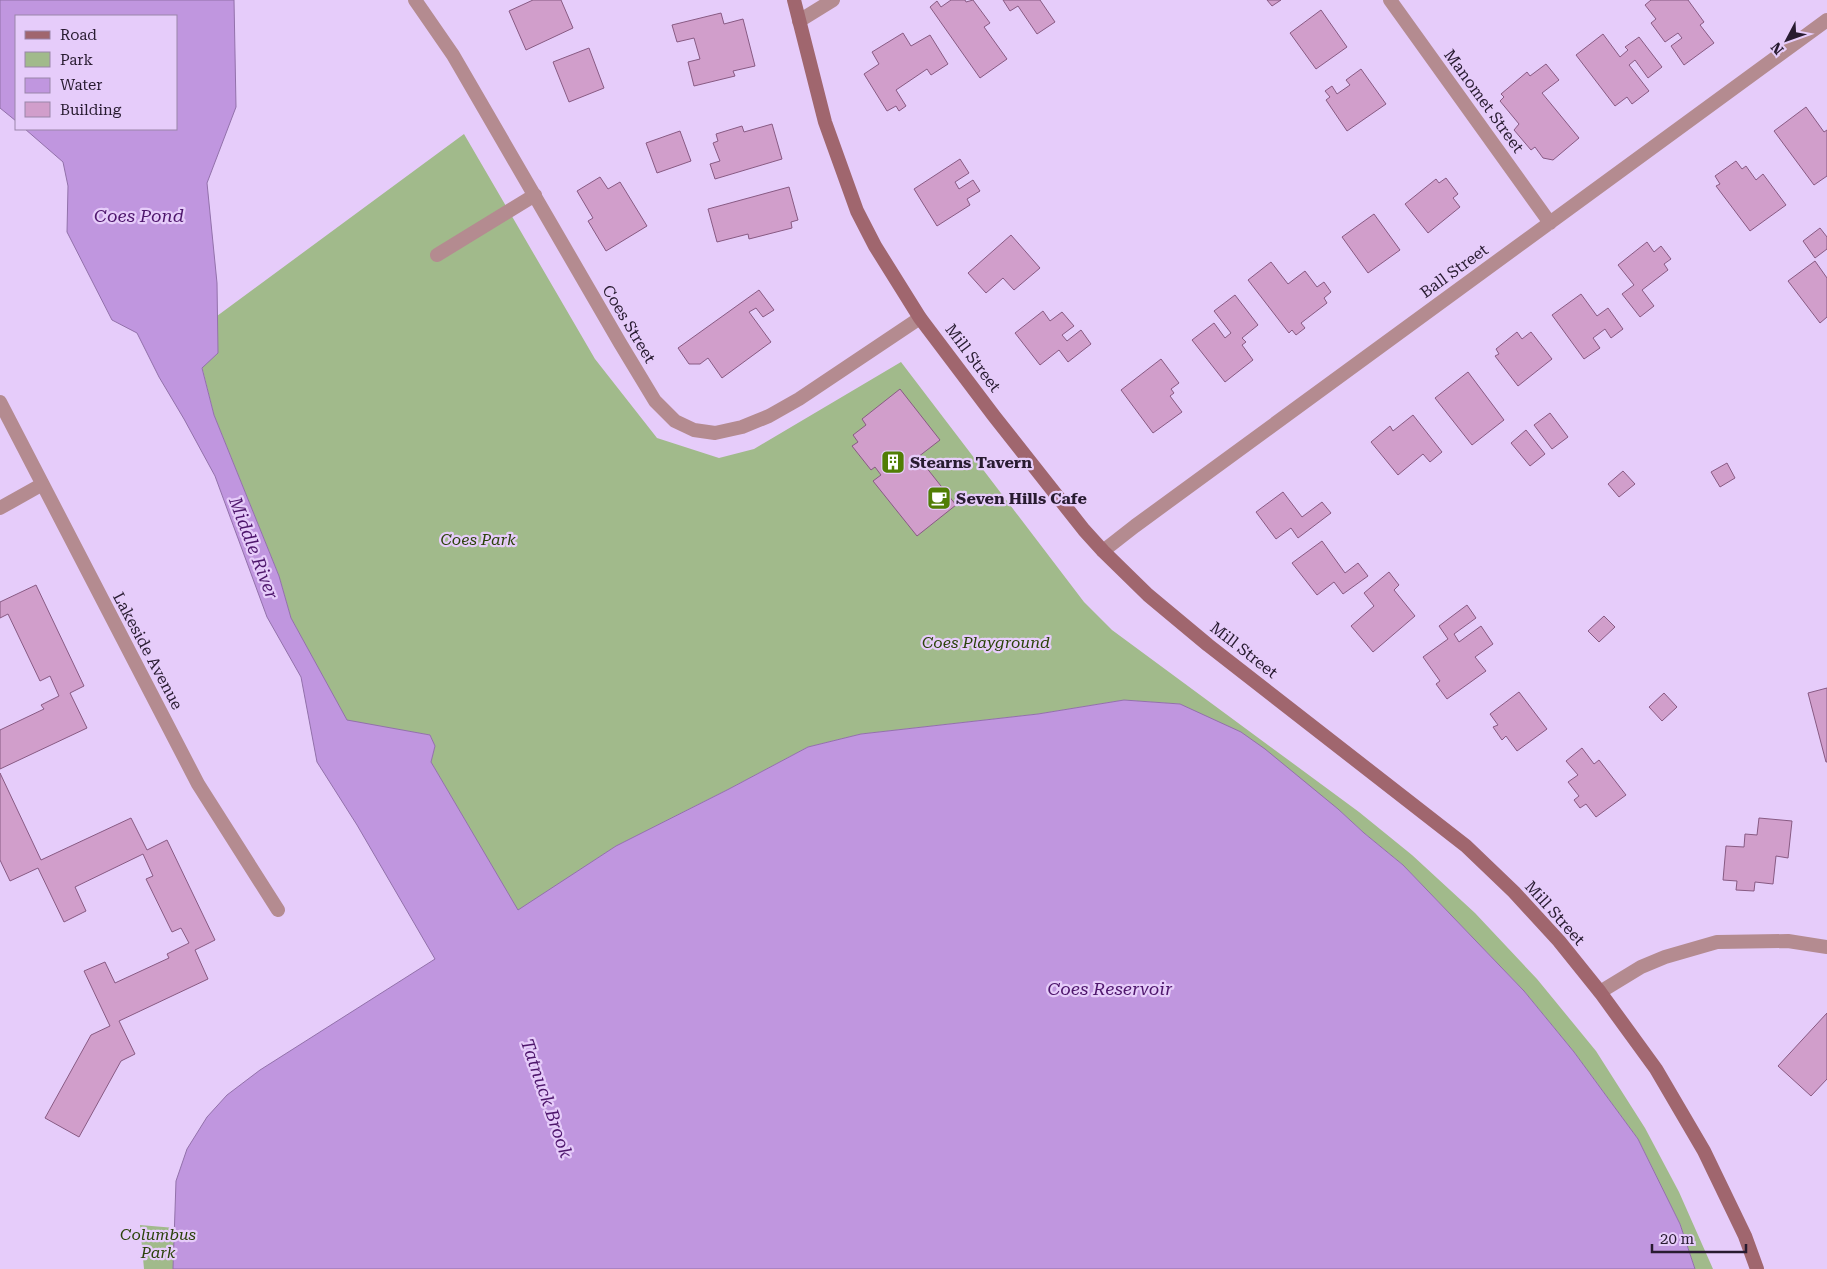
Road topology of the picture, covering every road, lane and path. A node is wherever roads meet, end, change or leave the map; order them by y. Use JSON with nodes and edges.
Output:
{"nodes":[{"id":1,"x":415,"y":0,"type":"edge"},
{"id":2,"x":794,"y":0,"type":"edge"},
{"id":3,"x":833,"y":0,"type":"edge"},
{"id":4,"x":1390,"y":0,"type":"edge"},
{"id":5,"x":1827,"y":20,"type":"edge"},
{"id":6,"x":799,"y":21,"type":"junction"},
{"id":7,"x":535,"y":195,"type":"junction"},
{"id":8,"x":1550,"y":223,"type":"junction"},
{"id":9,"x":437,"y":255,"type":"dead end"},
{"id":10,"x":920,"y":318,"type":"junction"},
{"id":11,"x":0,"y":402,"type":"edge"},
{"id":12,"x":42,"y":484,"type":"junction"},
{"id":13,"x":0,"y":508,"type":"edge"},
{"id":14,"x":1103,"y":552,"type":"junction"},
{"id":15,"x":278,"y":910,"type":"dead end"},
{"id":16,"x":1827,"y":947,"type":"edge"},
{"id":17,"x":1600,"y":992,"type":"junction"},
{"id":18,"x":1757,"y":1269,"type":"edge"}],
"edges":[{"from":1,"to":7,"type":"street","name":"Coes Street"},
{"from":2,"to":6,"type":"main road","name":"Mill Street"},
{"from":3,"to":6,"type":"street"},
{"from":4,"to":8,"type":"street","name":"Manomet Street"},
{"from":5,"to":8,"type":"street","name":"Ball Street"},
{"from":6,"to":10,"type":"main road","name":"Mill Street"},
{"from":7,"to":9,"type":"street"},
{"from":7,"to":10,"type":"street","name":"Coes Street"},
{"from":8,"to":14,"type":"street","name":"Ball Street"},
{"from":10,"to":14,"type":"main road","name":"Mill Street"},
{"from":11,"to":12,"type":"street","name":"Lakeside Avenue"},
{"from":12,"to":13,"type":"street"},
{"from":12,"to":15,"type":"street","name":"Lakeside Avenue"},
{"from":14,"to":17,"type":"main road","name":"Mill Street"},
{"from":16,"to":17,"type":"street"},
{"from":17,"to":18,"type":"main road","name":"Mill Street"}]}
